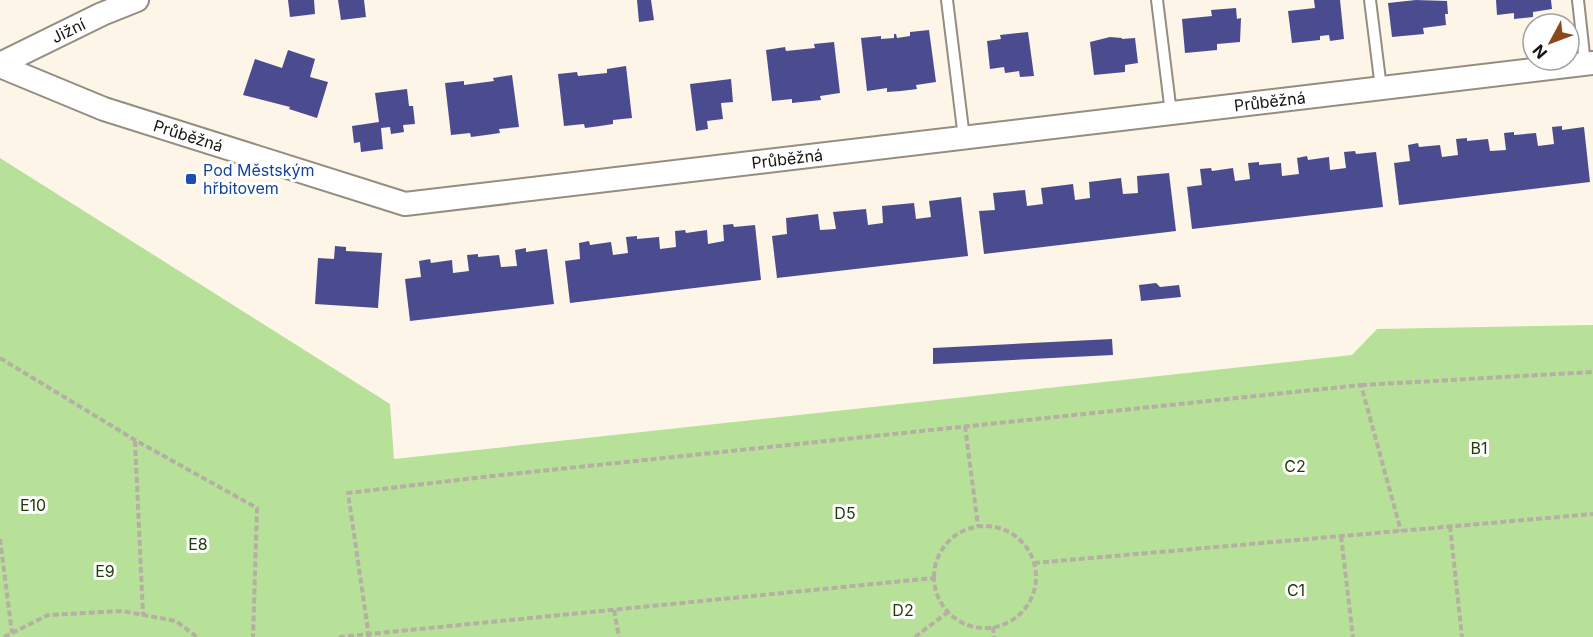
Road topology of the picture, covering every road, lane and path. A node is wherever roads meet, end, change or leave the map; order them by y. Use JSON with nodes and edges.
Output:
{"nodes":[{"id":1,"x":138,"y":0,"type":"edge"},
{"id":2,"x":947,"y":0,"type":"edge"},
{"id":3,"x":1157,"y":0,"type":"edge"},
{"id":4,"x":1370,"y":0,"type":"edge"},
{"id":5,"x":1578,"y":0,"type":"edge"},
{"id":6,"x":1589,"y":64,"type":"edge"},
{"id":7,"x":0,"y":65,"type":"edge"},
{"id":8,"x":1381,"y":88,"type":"junction"},
{"id":9,"x":1171,"y":113,"type":"junction"},
{"id":10,"x":964,"y":138,"type":"junction"},
{"id":11,"x":0,"y":357,"type":"edge"},
{"id":12,"x":1593,"y":372,"type":"edge"},
{"id":13,"x":1361,"y":385,"type":"junction"},
{"id":14,"x":965,"y":426,"type":"junction"},
{"id":15,"x":135,"y":440,"type":"junction"},
{"id":16,"x":1593,"y":514,"type":"edge"},
{"id":17,"x":978,"y":526,"type":"junction"},
{"id":18,"x":1449,"y":526,"type":"junction"},
{"id":19,"x":1401,"y":531,"type":"junction"},
{"id":20,"x":1341,"y":536,"type":"junction"},
{"id":21,"x":0,"y":539,"type":"edge"},
{"id":22,"x":1034,"y":563,"type":"junction"},
{"id":23,"x":934,"y":578,"type":"junction"},
{"id":24,"x":614,"y":610,"type":"junction"},
{"id":25,"x":948,"y":611,"type":"junction"},
{"id":26,"x":143,"y":615,"type":"junction"},
{"id":27,"x":993,"y":627,"type":"junction"},
{"id":28,"x":12,"y":633,"type":"junction"},
{"id":29,"x":370,"y":636,"type":"edge"},
{"id":30,"x":4,"y":637,"type":"edge"},
{"id":31,"x":196,"y":637,"type":"edge"},
{"id":32,"x":253,"y":637,"type":"edge"},
{"id":33,"x":339,"y":637,"type":"edge"},
{"id":34,"x":619,"y":637,"type":"edge"},
{"id":35,"x":915,"y":637,"type":"edge"},
{"id":36,"x":994,"y":637,"type":"edge"},
{"id":37,"x":1353,"y":637,"type":"edge"},
{"id":38,"x":1462,"y":637,"type":"edge"}],
"edges":[{"from":1,"to":7,"type":"street","name":"Jižní"},
{"from":2,"to":10,"type":"lane"},
{"from":3,"to":9,"type":"lane"},
{"from":4,"to":8,"type":"lane"},
{"from":5,"to":6,"type":"lane"},
{"from":6,"to":8,"type":"street","name":"Průběžná"},
{"from":7,"to":10,"type":"street","name":"Průběžná"},
{"from":8,"to":9,"type":"street","name":"Průběžná"},
{"from":9,"to":10,"type":"street","name":"Průběžná"},
{"from":11,"to":15,"type":"path"},
{"from":12,"to":13,"type":"path"},
{"from":13,"to":14,"type":"path"},
{"from":13,"to":19,"type":"path"},
{"from":14,"to":17,"type":"path"},
{"from":14,"to":29,"type":"path"},
{"from":15,"to":26,"type":"path"},
{"from":15,"to":32,"type":"path"},
{"from":16,"to":18,"type":"path"},
{"from":17,"to":22,"type":"path"},
{"from":17,"to":23,"type":"path"},
{"from":18,"to":19,"type":"path"},
{"from":18,"to":38,"type":"path"},
{"from":19,"to":20,"type":"path"},
{"from":20,"to":22,"type":"path"},
{"from":20,"to":37,"type":"path"},
{"from":21,"to":28,"type":"path"},
{"from":22,"to":27,"type":"path"},
{"from":23,"to":24,"type":"path"},
{"from":23,"to":25,"type":"path"},
{"from":24,"to":29,"type":"path"},
{"from":24,"to":34,"type":"path"},
{"from":25,"to":27,"type":"path"},
{"from":25,"to":35,"type":"path"},
{"from":26,"to":28,"type":"path"},
{"from":26,"to":31,"type":"path"},
{"from":27,"to":36,"type":"path"},
{"from":28,"to":30,"type":"path"},
{"from":29,"to":33,"type":"path"}]}
